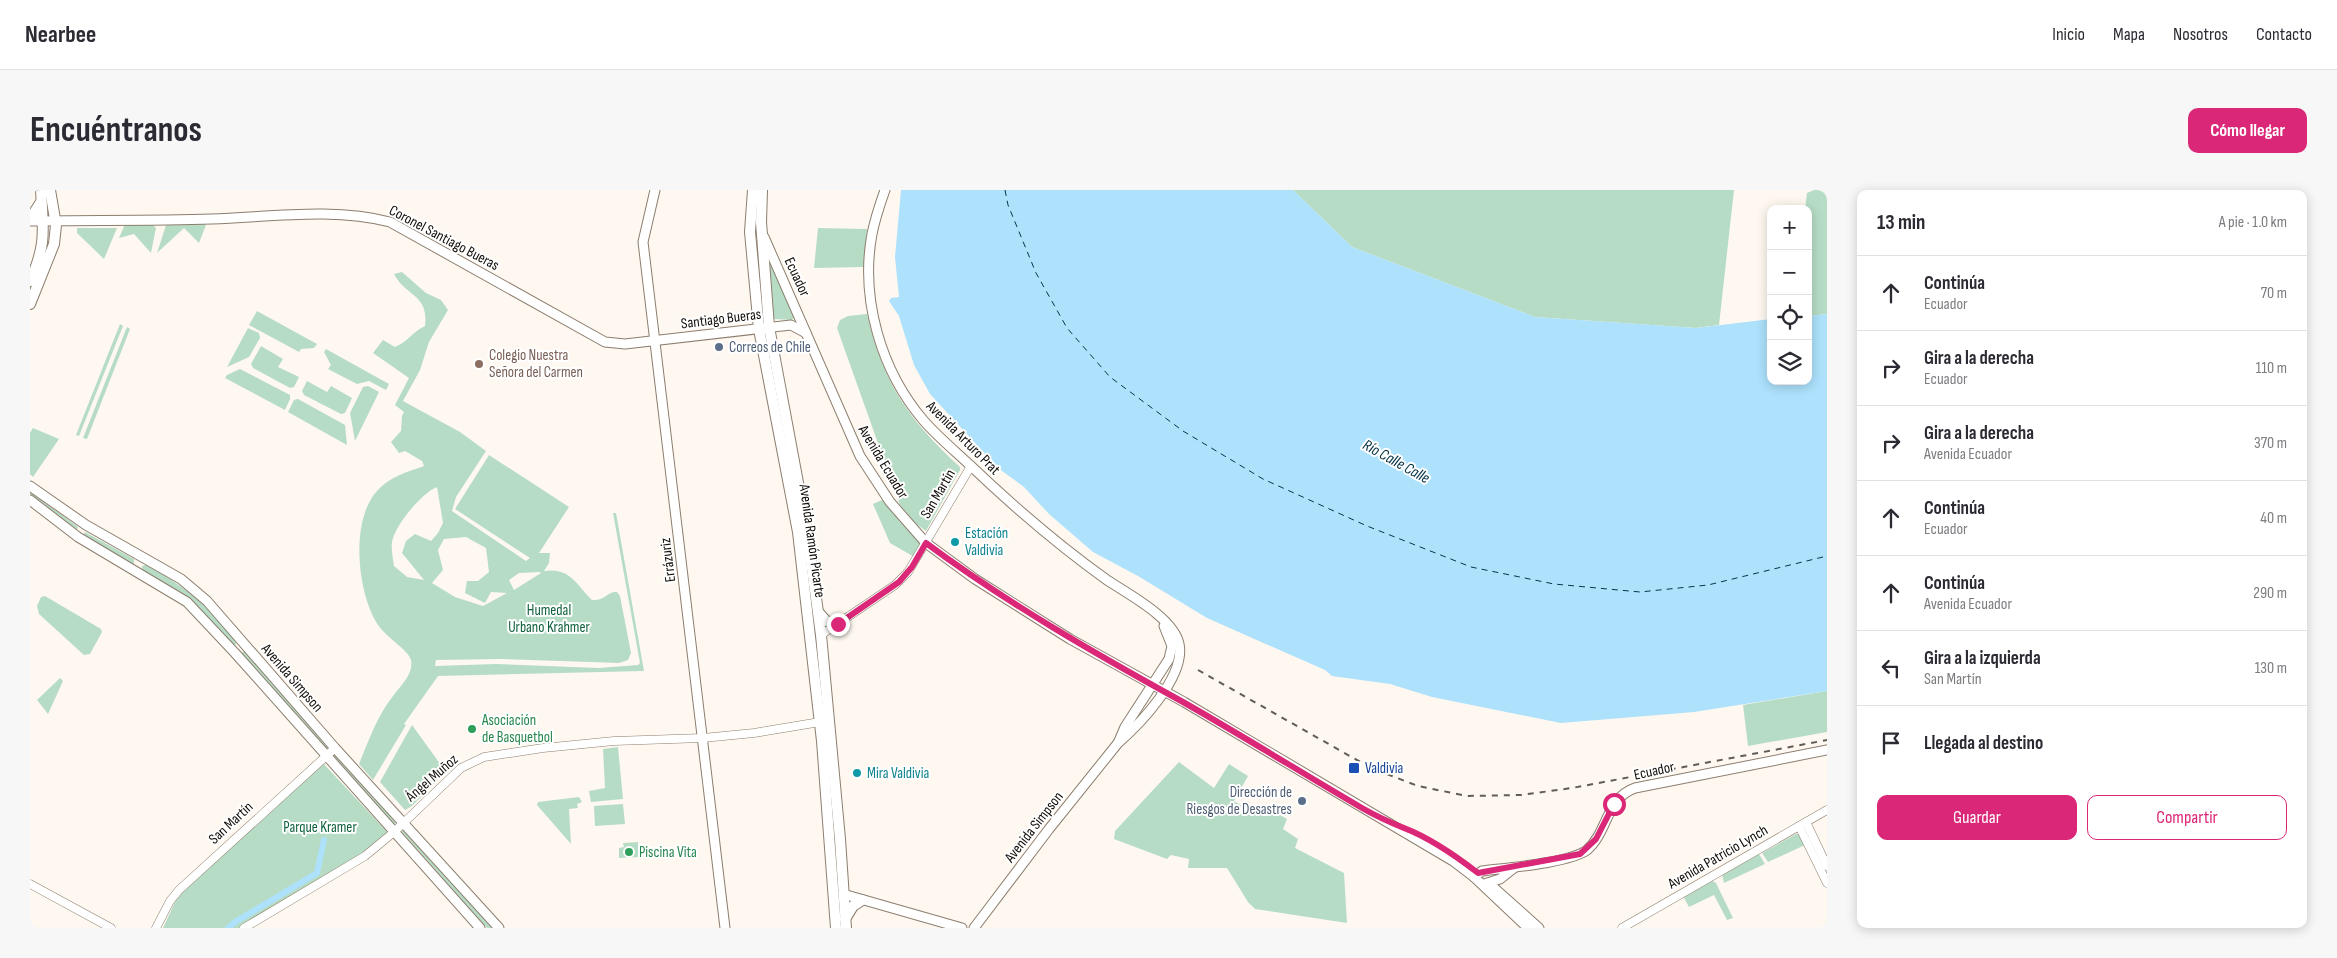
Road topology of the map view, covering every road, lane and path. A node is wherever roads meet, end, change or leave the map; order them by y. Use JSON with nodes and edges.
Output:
{"nodes":[{"id":1,"x":42,"y":190,"type":"edge"},
{"id":2,"x":50,"y":190,"type":"edge"},
{"id":3,"x":655,"y":190,"type":"edge"},
{"id":4,"x":753,"y":190,"type":"edge"},
{"id":5,"x":762,"y":190,"type":"edge"},
{"id":6,"x":885,"y":190,"type":"edge"},
{"id":7,"x":42,"y":201,"type":"junction"},
{"id":8,"x":30,"y":220,"type":"edge"},
{"id":9,"x":44,"y":223,"type":"junction"},
{"id":10,"x":55,"y":223,"type":"junction"},
{"id":11,"x":30,"y":226,"type":"edge"},
{"id":12,"x":762,"y":233,"type":"junction"},
{"id":13,"x":30,"y":281,"type":"edge"},
{"id":14,"x":30,"y":304,"type":"edge"},
{"id":15,"x":798,"y":313,"type":"junction"},
{"id":16,"x":791,"y":325,"type":"junction"},
{"id":17,"x":764,"y":328,"type":"junction"},
{"id":18,"x":806,"y":333,"type":"junction"},
{"id":19,"x":654,"y":340,"type":"junction"},
{"id":20,"x":971,"y":466,"type":"junction"},
{"id":21,"x":30,"y":486,"type":"edge"},
{"id":22,"x":30,"y":500,"type":"edge"},
{"id":23,"x":926,"y":543,"type":"junction"},
{"id":24,"x":1150,"y":610,"type":"junction"},
{"id":25,"x":818,"y":613,"type":"junction"},
{"id":26,"x":838,"y":624,"type":"junction"},
{"id":27,"x":821,"y":635,"type":"junction"},
{"id":28,"x":812,"y":650,"type":"junction"},
{"id":29,"x":1173,"y":675,"type":"junction"},
{"id":30,"x":1153,"y":685,"type":"junction"},
{"id":31,"x":1164,"y":692,"type":"junction"},
{"id":32,"x":1184,"y":702,"type":"junction"},
{"id":33,"x":820,"y":722,"type":"junction"},
{"id":34,"x":703,"y":738,"type":"junction"},
{"id":35,"x":1118,"y":744,"type":"junction"},
{"id":36,"x":336,"y":748,"type":"junction"},
{"id":37,"x":1827,"y":750,"type":"edge"},
{"id":38,"x":326,"y":756,"type":"junction"},
{"id":39,"x":1827,"y":810,"type":"edge"},
{"id":40,"x":404,"y":822,"type":"junction"},
{"id":41,"x":1389,"y":823,"type":"junction"},
{"id":42,"x":1803,"y":824,"type":"junction"},
{"id":43,"x":394,"y":832,"type":"junction"},
{"id":44,"x":1519,"y":866,"type":"junction"},
{"id":45,"x":1827,"y":866,"type":"edge"},
{"id":46,"x":832,"y":871,"type":"junction"},
{"id":47,"x":1476,"y":875,"type":"junction"},
{"id":48,"x":1500,"y":879,"type":"junction"},
{"id":49,"x":1827,"y":883,"type":"edge"},
{"id":50,"x":30,"y":884,"type":"edge"},
{"id":51,"x":1485,"y":884,"type":"junction"},
{"id":52,"x":843,"y":894,"type":"junction"},
{"id":53,"x":1501,"y":894,"type":"junction"},
{"id":54,"x":862,"y":900,"type":"junction"},
{"id":55,"x":845,"y":923,"type":"edge"},
{"id":56,"x":111,"y":928,"type":"edge"},
{"id":57,"x":156,"y":928,"type":"edge"},
{"id":58,"x":244,"y":928,"type":"edge"},
{"id":59,"x":480,"y":928,"type":"edge"},
{"id":60,"x":499,"y":928,"type":"edge"},
{"id":61,"x":725,"y":928,"type":"edge"},
{"id":62,"x":836,"y":928,"type":"edge"},
{"id":63,"x":962,"y":928,"type":"edge"},
{"id":64,"x":974,"y":928,"type":"edge"},
{"id":65,"x":1528,"y":928,"type":"edge"},
{"id":66,"x":1538,"y":928,"type":"edge"},
{"id":67,"x":1622,"y":928,"type":"edge"}],
"edges":[{"from":1,"to":7,"type":"main road"},
{"from":2,"to":10,"type":"main road"},
{"from":3,"to":19,"type":"main road","name":"Errázuriz"},
{"from":4,"to":17,"type":"main road","name":"Avenida Ramón Picarte"},
{"from":5,"to":12,"type":"main road","name":"Avenida Ramón Picarte"},
{"from":6,"to":20,"type":"main road","name":"Avenida Arturo Prat"},
{"from":7,"to":8,"type":"main road"},
{"from":7,"to":9,"type":"main road"},
{"from":8,"to":9,"type":"main road","name":"Coronel Santiago Bueras"},
{"from":9,"to":10,"type":"main road","name":"Coronel Santiago Bueras"},
{"from":9,"to":11,"type":"main road","name":"Coronel Santiago Bueras"},
{"from":9,"to":13,"type":"main road"},
{"from":10,"to":14,"type":"main road"},
{"from":10,"to":19,"type":"main road","name":"Coronel Santiago Bueras"},
{"from":12,"to":15,"type":"main road","name":"Ecuador"},
{"from":12,"to":17,"type":"main road","name":"Avenida Ramón Picarte"},
{"from":15,"to":16,"type":"main road"},
{"from":15,"to":18,"type":"main road","name":"Ecuador"},
{"from":16,"to":17,"type":"main road","name":"Santiago Bueras"},
{"from":16,"to":18,"type":"main road"},
{"from":17,"to":19,"type":"main road","name":"Santiago Bueras"},
{"from":17,"to":25,"type":"main road","name":"Avenida Ramón Picarte"},
{"from":17,"to":28,"type":"main road","name":"Avenida Ramón Picarte"},
{"from":18,"to":23,"type":"main road","name":"Avenida Ecuador"},
{"from":19,"to":34,"type":"main road","name":"Errázuriz"},
{"from":20,"to":23,"type":"street","name":"San Martín"},
{"from":20,"to":24,"type":"main road","name":"Avenida Arturo Prat"},
{"from":21,"to":36,"type":"main road","name":"Avenida Simpson"},
{"from":22,"to":38,"type":"main road","name":"Avenida Simpson"},
{"from":23,"to":26,"type":"street","name":"San Martín"},
{"from":23,"to":30,"type":"main road","name":"Avenida Ecuador"},
{"from":24,"to":29,"type":"main road","name":"Avenida Arturo Prat"},
{"from":24,"to":30,"type":"main road","name":"Avenida Arturo Prat"},
{"from":25,"to":26,"type":"main road"},
{"from":25,"to":27,"type":"main road","name":"Avenida Ramón Picarte"},
{"from":26,"to":27,"type":"street","name":"San Martín"},
{"from":27,"to":28,"type":"main road"},
{"from":27,"to":52,"type":"main road","name":"Avenida Ramón Picarte"},
{"from":28,"to":33,"type":"main road","name":"Avenida Ramón Picarte"},
{"from":29,"to":31,"type":"main road","name":"Avenida Arturo Prat"},
{"from":29,"to":32,"type":"main road"},
{"from":30,"to":31,"type":"main road"},
{"from":30,"to":35,"type":"main road","name":"Avenida Simpson"},
{"from":31,"to":32,"type":"main road"},
{"from":31,"to":35,"type":"main road","name":"Avenida Simpson"},
{"from":32,"to":41,"type":"main road"},
{"from":33,"to":34,"type":"street","name":"Ángel Muñoz"},
{"from":33,"to":46,"type":"main road","name":"Avenida Ramón Picarte"},
{"from":34,"to":40,"type":"street","name":"Ángel Muñoz"},
{"from":34,"to":61,"type":"main road","name":"Errázuriz"},
{"from":35,"to":64,"type":"main road","name":"Avenida Simpson"},
{"from":36,"to":38,"type":"street","name":"San Martín"},
{"from":36,"to":40,"type":"main road","name":"Avenida Simpson"},
{"from":37,"to":44,"type":"main road","name":"Ecuador"},
{"from":38,"to":43,"type":"main road","name":"Avenida Simpson"},
{"from":38,"to":57,"type":"street","name":"San Martín"},
{"from":39,"to":42,"type":"street","name":"Avenida Patricio Lynch"},
{"from":40,"to":43,"type":"street","name":"Ángel Muñoz"},
{"from":40,"to":60,"type":"main road","name":"Avenida Simpson"},
{"from":41,"to":47,"type":"main road"},
{"from":41,"to":47,"type":"main road"},
{"from":42,"to":45,"type":"street"},
{"from":42,"to":49,"type":"street"},
{"from":42,"to":67,"type":"street","name":"Avenida Patricio Lynch"},
{"from":43,"to":58,"type":"street","name":"Ángel Muñoz"},
{"from":43,"to":59,"type":"main road","name":"Avenida Simpson"},
{"from":44,"to":47,"type":"main road","name":"Ecuador"},
{"from":44,"to":48,"type":"main road","name":"Ecuador"},
{"from":46,"to":52,"type":"main road"},
{"from":46,"to":62,"type":"main road","name":"Avenida Ramón Picarte"},
{"from":47,"to":51,"type":"main road"},
{"from":48,"to":51,"type":"main road","name":"Ecuador"},
{"from":48,"to":53,"type":"main road"},
{"from":50,"to":56,"type":"street"},
{"from":51,"to":53,"type":"main road"},
{"from":51,"to":65,"type":"main road"},
{"from":52,"to":54,"type":"main road"},
{"from":52,"to":55,"type":"main road","name":"Avenida Ramón Picarte"},
{"from":53,"to":66,"type":"main road"},
{"from":54,"to":55,"type":"main road"},
{"from":54,"to":63,"type":"main road"}]}
